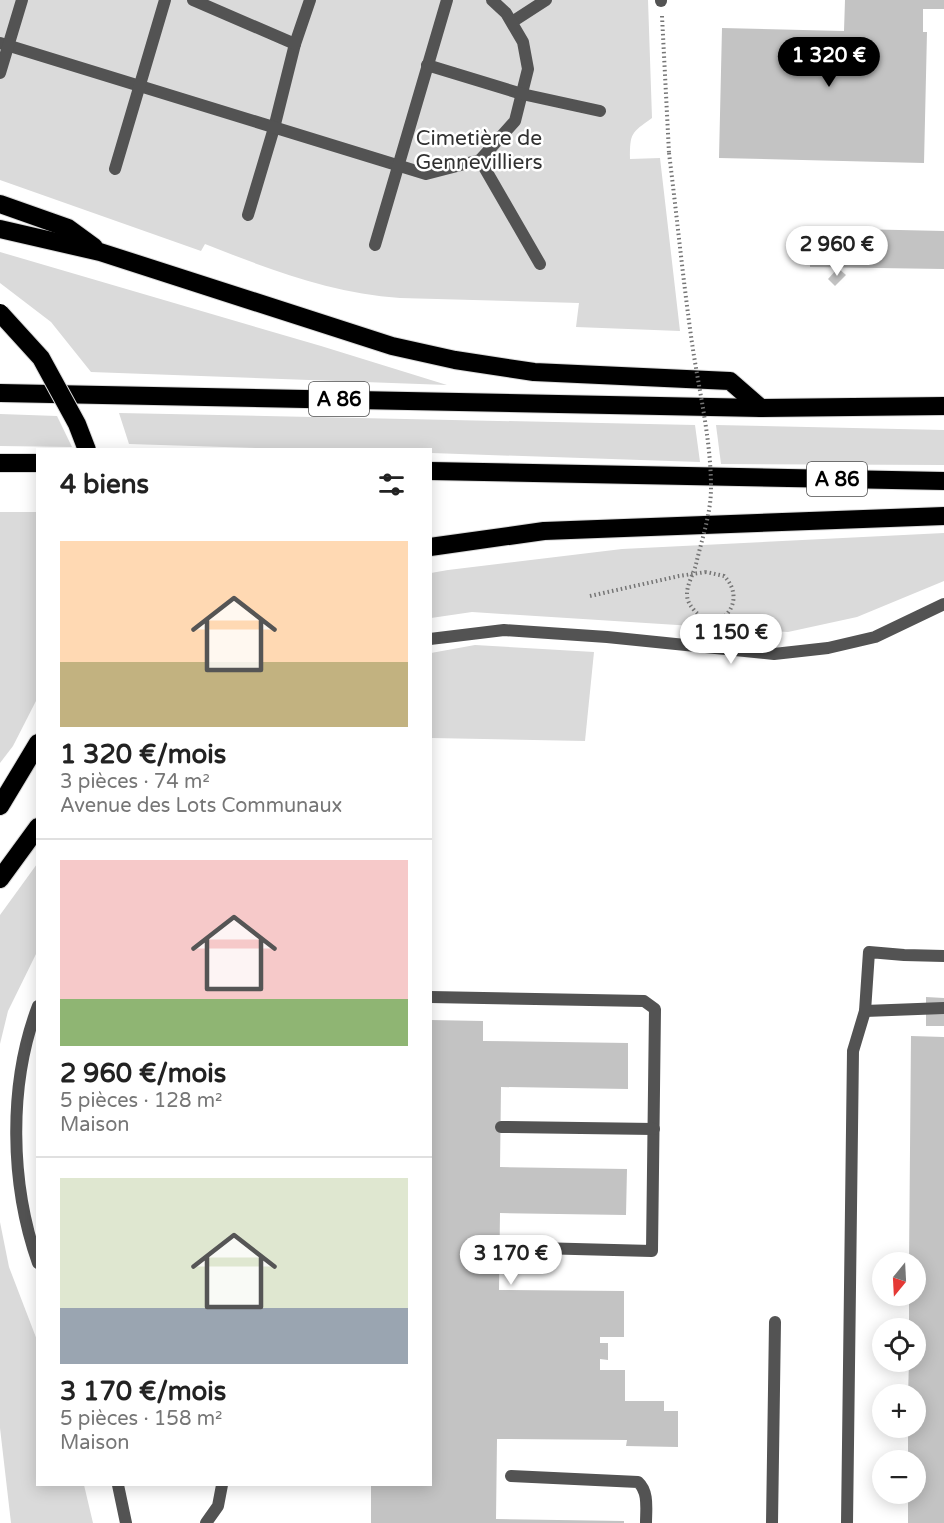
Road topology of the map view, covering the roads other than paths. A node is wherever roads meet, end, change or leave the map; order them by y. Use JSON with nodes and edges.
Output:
{"nodes":[{"id":1,"x":22,"y":0,"type":"edge"},
{"id":2,"x":165,"y":0,"type":"edge"},
{"id":3,"x":193,"y":0,"type":"edge"},
{"id":4,"x":310,"y":0,"type":"edge"},
{"id":5,"x":447,"y":0,"type":"edge"},
{"id":6,"x":492,"y":0,"type":"edge"},
{"id":7,"x":546,"y":0,"type":"edge"},
{"id":8,"x":512,"y":22,"type":"junction"},
{"id":9,"x":4,"y":44,"type":"edge"},
{"id":10,"x":295,"y":44,"type":"junction"},
{"id":11,"x":427,"y":65,"type":"junction"},
{"id":12,"x":0,"y":73,"type":"edge"},
{"id":13,"x":139,"y":86,"type":"junction"},
{"id":14,"x":522,"y":94,"type":"junction"},
{"id":15,"x":600,"y":111,"type":"dead end"},
{"id":16,"x":274,"y":128,"type":"junction"},
{"id":17,"x":480,"y":160,"type":"junction"},
{"id":18,"x":397,"y":165,"type":"junction"},
{"id":19,"x":115,"y":169,"type":"dead end"},
{"id":20,"x":0,"y":204,"type":"edge"},
{"id":21,"x":248,"y":215,"type":"dead end"},
{"id":22,"x":0,"y":229,"type":"edge"},
{"id":23,"x":375,"y":245,"type":"dead end"},
{"id":24,"x":100,"y":252,"type":"junction"},
{"id":25,"x":540,"y":264,"type":"dead end"},
{"id":26,"x":0,"y":313,"type":"edge"},
{"id":27,"x":0,"y":393,"type":"edge"},
{"id":28,"x":944,"y":406,"type":"edge"},
{"id":29,"x":761,"y":408,"type":"junction"},
{"id":30,"x":86,"y":448,"type":"edge"},
{"id":31,"x":0,"y":463,"type":"edge"},
{"id":32,"x":36,"y":463,"type":"edge"},
{"id":33,"x":432,"y":471,"type":"edge"},
{"id":34,"x":944,"y":481,"type":"edge"},
{"id":35,"x":944,"y":516,"type":"edge"},
{"id":36,"x":432,"y":547,"type":"edge"},
{"id":37,"x":944,"y":604,"type":"edge"},
{"id":38,"x":432,"y":639,"type":"edge"},
{"id":39,"x":36,"y":746,"type":"edge"},
{"id":40,"x":0,"y":806,"type":"edge"},
{"id":41,"x":36,"y":830,"type":"edge"},
{"id":42,"x":0,"y":879,"type":"edge"},
{"id":43,"x":944,"y":956,"type":"edge"},
{"id":44,"x":432,"y":997,"type":"edge"},
{"id":45,"x":944,"y":1008,"type":"edge"},
{"id":46,"x":36,"y":1011,"type":"edge"},
{"id":47,"x":865,"y":1011,"type":"junction"},
{"id":48,"x":501,"y":1127,"type":"dead end"},
{"id":49,"x":654,"y":1130,"type":"junction"},
{"id":50,"x":499,"y":1246,"type":"dead end"},
{"id":51,"x":36,"y":1258,"type":"edge"},
{"id":52,"x":775,"y":1322,"type":"dead end"},
{"id":53,"x":511,"y":1476,"type":"dead end"},
{"id":54,"x":118,"y":1486,"type":"edge"},
{"id":55,"x":222,"y":1486,"type":"edge"},
{"id":56,"x":126,"y":1523,"type":"edge"},
{"id":57,"x":206,"y":1523,"type":"edge"},
{"id":58,"x":646,"y":1523,"type":"edge"},
{"id":59,"x":771,"y":1523,"type":"edge"},
{"id":60,"x":847,"y":1523,"type":"edge"}],
"edges":[{"from":1,"to":9,"type":"street"},
{"from":2,"to":13,"type":"street"},
{"from":3,"to":10,"type":"street"},
{"from":4,"to":10,"type":"street"},
{"from":5,"to":11,"type":"street"},
{"from":6,"to":8,"type":"street"},
{"from":7,"to":8,"type":"street"},
{"from":8,"to":14,"type":"street"},
{"from":9,"to":12,"type":"street"},
{"from":9,"to":13,"type":"street"},
{"from":10,"to":16,"type":"street"},
{"from":11,"to":14,"type":"street"},
{"from":11,"to":18,"type":"street"},
{"from":13,"to":16,"type":"street"},
{"from":13,"to":19,"type":"street"},
{"from":14,"to":15,"type":"street"},
{"from":14,"to":17,"type":"street"},
{"from":16,"to":18,"type":"street"},
{"from":16,"to":21,"type":"street"},
{"from":17,"to":18,"type":"street"},
{"from":17,"to":25,"type":"street"},
{"from":18,"to":23,"type":"street"},
{"from":20,"to":24,"type":"highway"},
{"from":22,"to":24,"type":"highway"},
{"from":24,"to":29,"type":"highway"},
{"from":26,"to":30,"type":"highway","bridge":true},
{"from":27,"to":29,"type":"highway","number":"A 86"},
{"from":28,"to":29,"type":"highway","number":"A 86"},
{"from":31,"to":32,"type":"highway"},
{"from":33,"to":34,"type":"highway","number":"A 86"},
{"from":35,"to":36,"type":"highway"},
{"from":37,"to":38,"type":"street"},
{"from":39,"to":40,"type":"highway"},
{"from":41,"to":42,"type":"highway"},
{"from":43,"to":47,"type":"street"},
{"from":44,"to":49,"type":"street"},
{"from":45,"to":47,"type":"street"},
{"from":46,"to":51,"type":"street"},
{"from":47,"to":60,"type":"street"},
{"from":48,"to":49,"type":"street"},
{"from":49,"to":50,"type":"street"},
{"from":52,"to":59,"type":"street"},
{"from":53,"to":58,"type":"street"},
{"from":54,"to":56,"type":"street"},
{"from":55,"to":57,"type":"street"}]}
